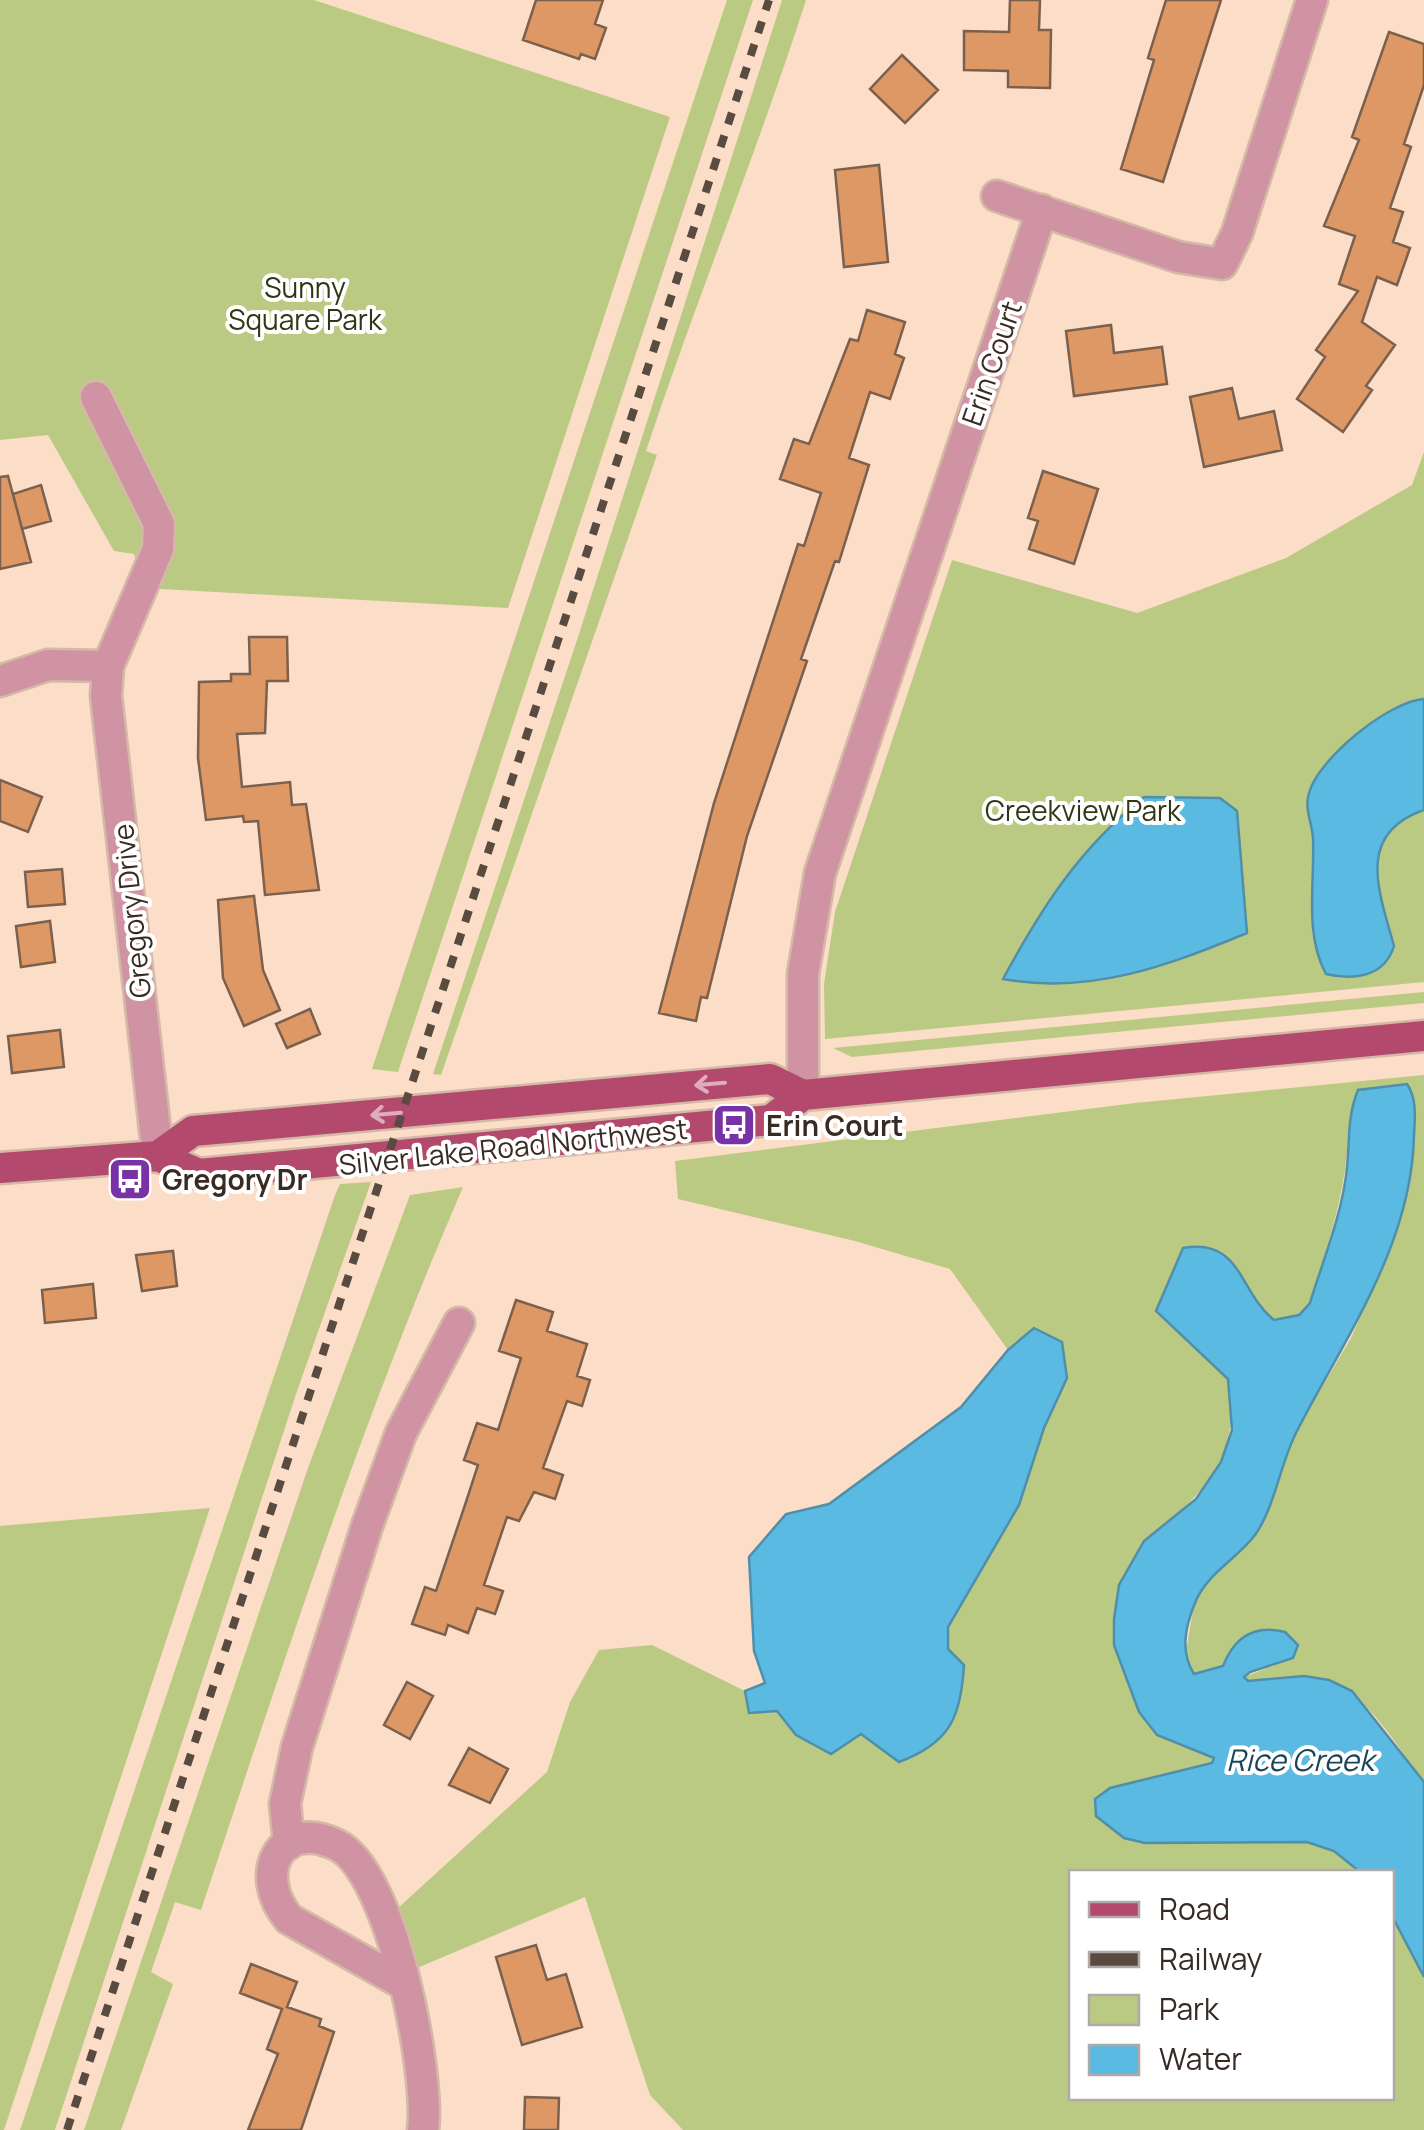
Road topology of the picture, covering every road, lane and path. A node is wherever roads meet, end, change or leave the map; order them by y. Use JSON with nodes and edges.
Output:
{"nodes":[{"id":1,"x":1312,"y":0,"type":"edge"},
{"id":2,"x":997,"y":196,"type":"dead end"},
{"id":3,"x":1042,"y":210,"type":"junction"},
{"id":4,"x":96,"y":397,"type":"dead end"},
{"id":5,"x":108,"y":666,"type":"junction"},
{"id":6,"x":0,"y":681,"type":"edge"},
{"id":7,"x":1424,"y":1036,"type":"edge"},
{"id":8,"x":803,"y":1095,"type":"junction"},
{"id":9,"x":158,"y":1156,"type":"junction"},
{"id":10,"x":0,"y":1168,"type":"edge"},
{"id":11,"x":459,"y":1322,"type":"dead end"},
{"id":12,"x":289,"y":1844,"type":"junction"},
{"id":13,"x":404,"y":1984,"type":"junction"},
{"id":14,"x":423,"y":2130,"type":"edge"}],
"edges":[{"from":1,"to":3,"type":"street"},
{"from":2,"to":3,"type":"street"},
{"from":3,"to":8,"type":"street","name":"Erin Court"},
{"from":4,"to":5,"type":"street"},
{"from":5,"to":6,"type":"street"},
{"from":5,"to":9,"type":"street","name":"Gregory Drive"},
{"from":7,"to":8,"type":"main road","name":"Silver Lake Road Northwest"},
{"from":8,"to":9,"type":"main road","name":"Silver Lake Road Northwest","one_way":true},
{"from":8,"to":9,"type":"main road","name":"Silver Lake Road Northwest"},
{"from":9,"to":10,"type":"main road","name":"Silver Lake Road Northwest"},
{"from":11,"to":12,"type":"street"},
{"from":12,"to":13,"type":"street"},
{"from":12,"to":13,"type":"street"},
{"from":13,"to":14,"type":"street"}]}
